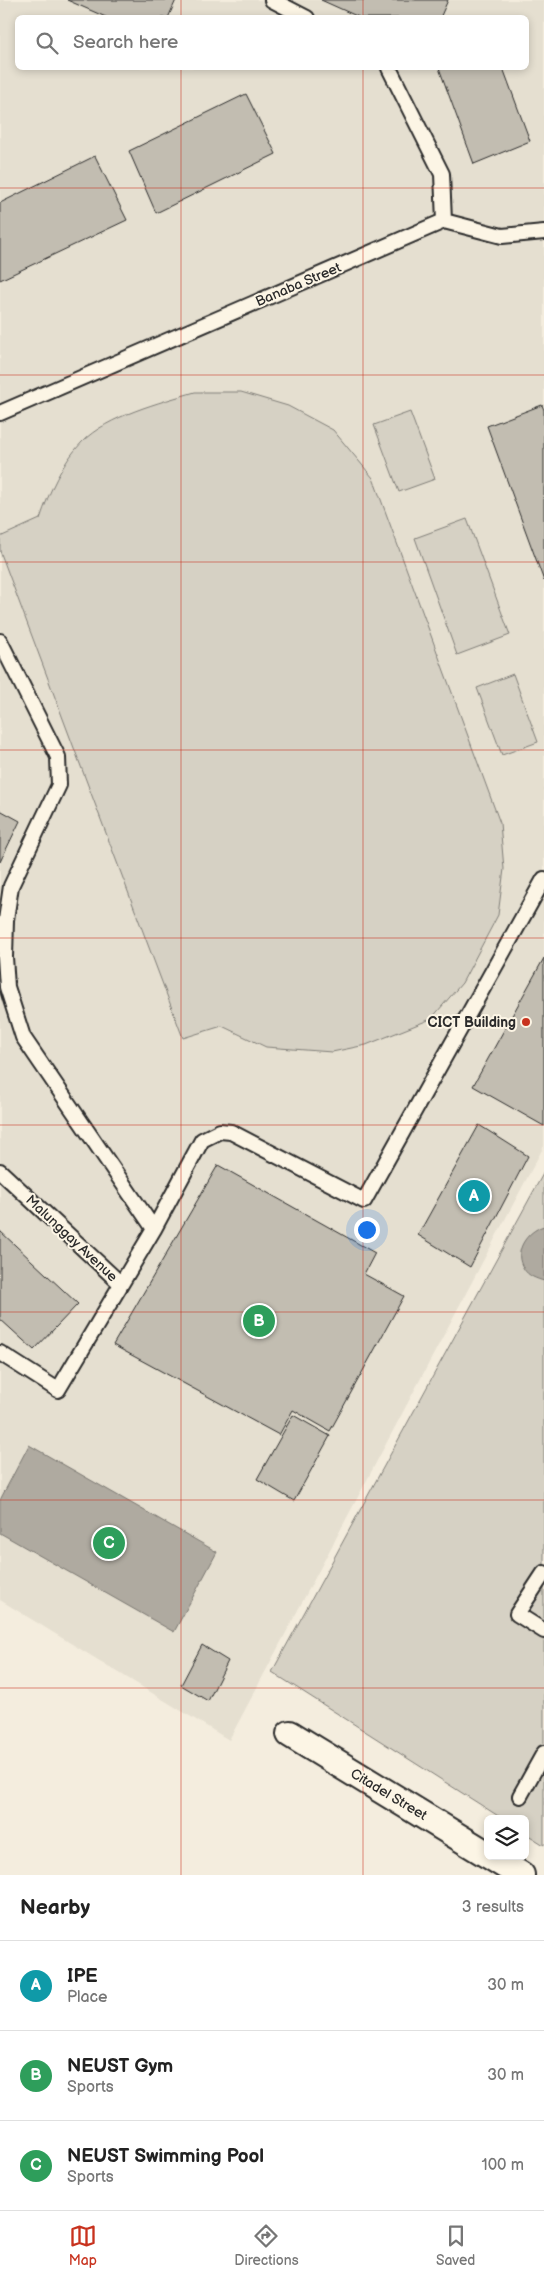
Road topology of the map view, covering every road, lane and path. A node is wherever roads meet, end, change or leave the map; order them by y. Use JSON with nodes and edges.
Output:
{"nodes":[{"id":1,"x":272,"y":0,"type":"edge"},
{"id":2,"x":301,"y":15,"type":"edge"},
{"id":3,"x":390,"y":70,"type":"edge"},
{"id":4,"x":444,"y":221,"type":"junction"},
{"id":5,"x":544,"y":232,"type":"edge"},
{"id":6,"x":0,"y":413,"type":"edge"},
{"id":7,"x":0,"y":641,"type":"edge"},
{"id":8,"x":544,"y":879,"type":"edge"},
{"id":9,"x":0,"y":1171,"type":"edge"},
{"id":10,"x":154,"y":1229,"type":"junction"},
{"id":11,"x":121,"y":1284,"type":"junction"},
{"id":12,"x":0,"y":1353,"type":"edge"},
{"id":13,"x":544,"y":1573,"type":"edge"},
{"id":14,"x":544,"y":1631,"type":"edge"},
{"id":15,"x":290,"y":1734,"type":"dead end"},
{"id":16,"x":544,"y":1753,"type":"edge"},
{"id":17,"x":520,"y":1796,"type":"dead end"},
{"id":18,"x":484,"y":1852,"type":"edge"},
{"id":19,"x":497,"y":1860,"type":"edge"},
{"id":20,"x":521,"y":1875,"type":"edge"}],
"edges":[{"from":1,"to":2,"type":"lane"},
{"from":3,"to":4,"type":"lane"},
{"from":4,"to":5,"type":"lane"},
{"from":4,"to":6,"type":"lane","name":"Banaba Street"},
{"from":7,"to":10,"type":"lane"},
{"from":8,"to":10,"type":"lane"},
{"from":9,"to":11,"type":"lane","name":"Malunggay Avenue"},
{"from":10,"to":11,"type":"lane"},
{"from":11,"to":12,"type":"lane"},
{"from":13,"to":14,"type":"lane"},
{"from":15,"to":18,"type":"street","name":"Citadel Street"},
{"from":16,"to":17,"type":"lane"},
{"from":19,"to":20,"type":"street","name":"Citadel Street"}]}
